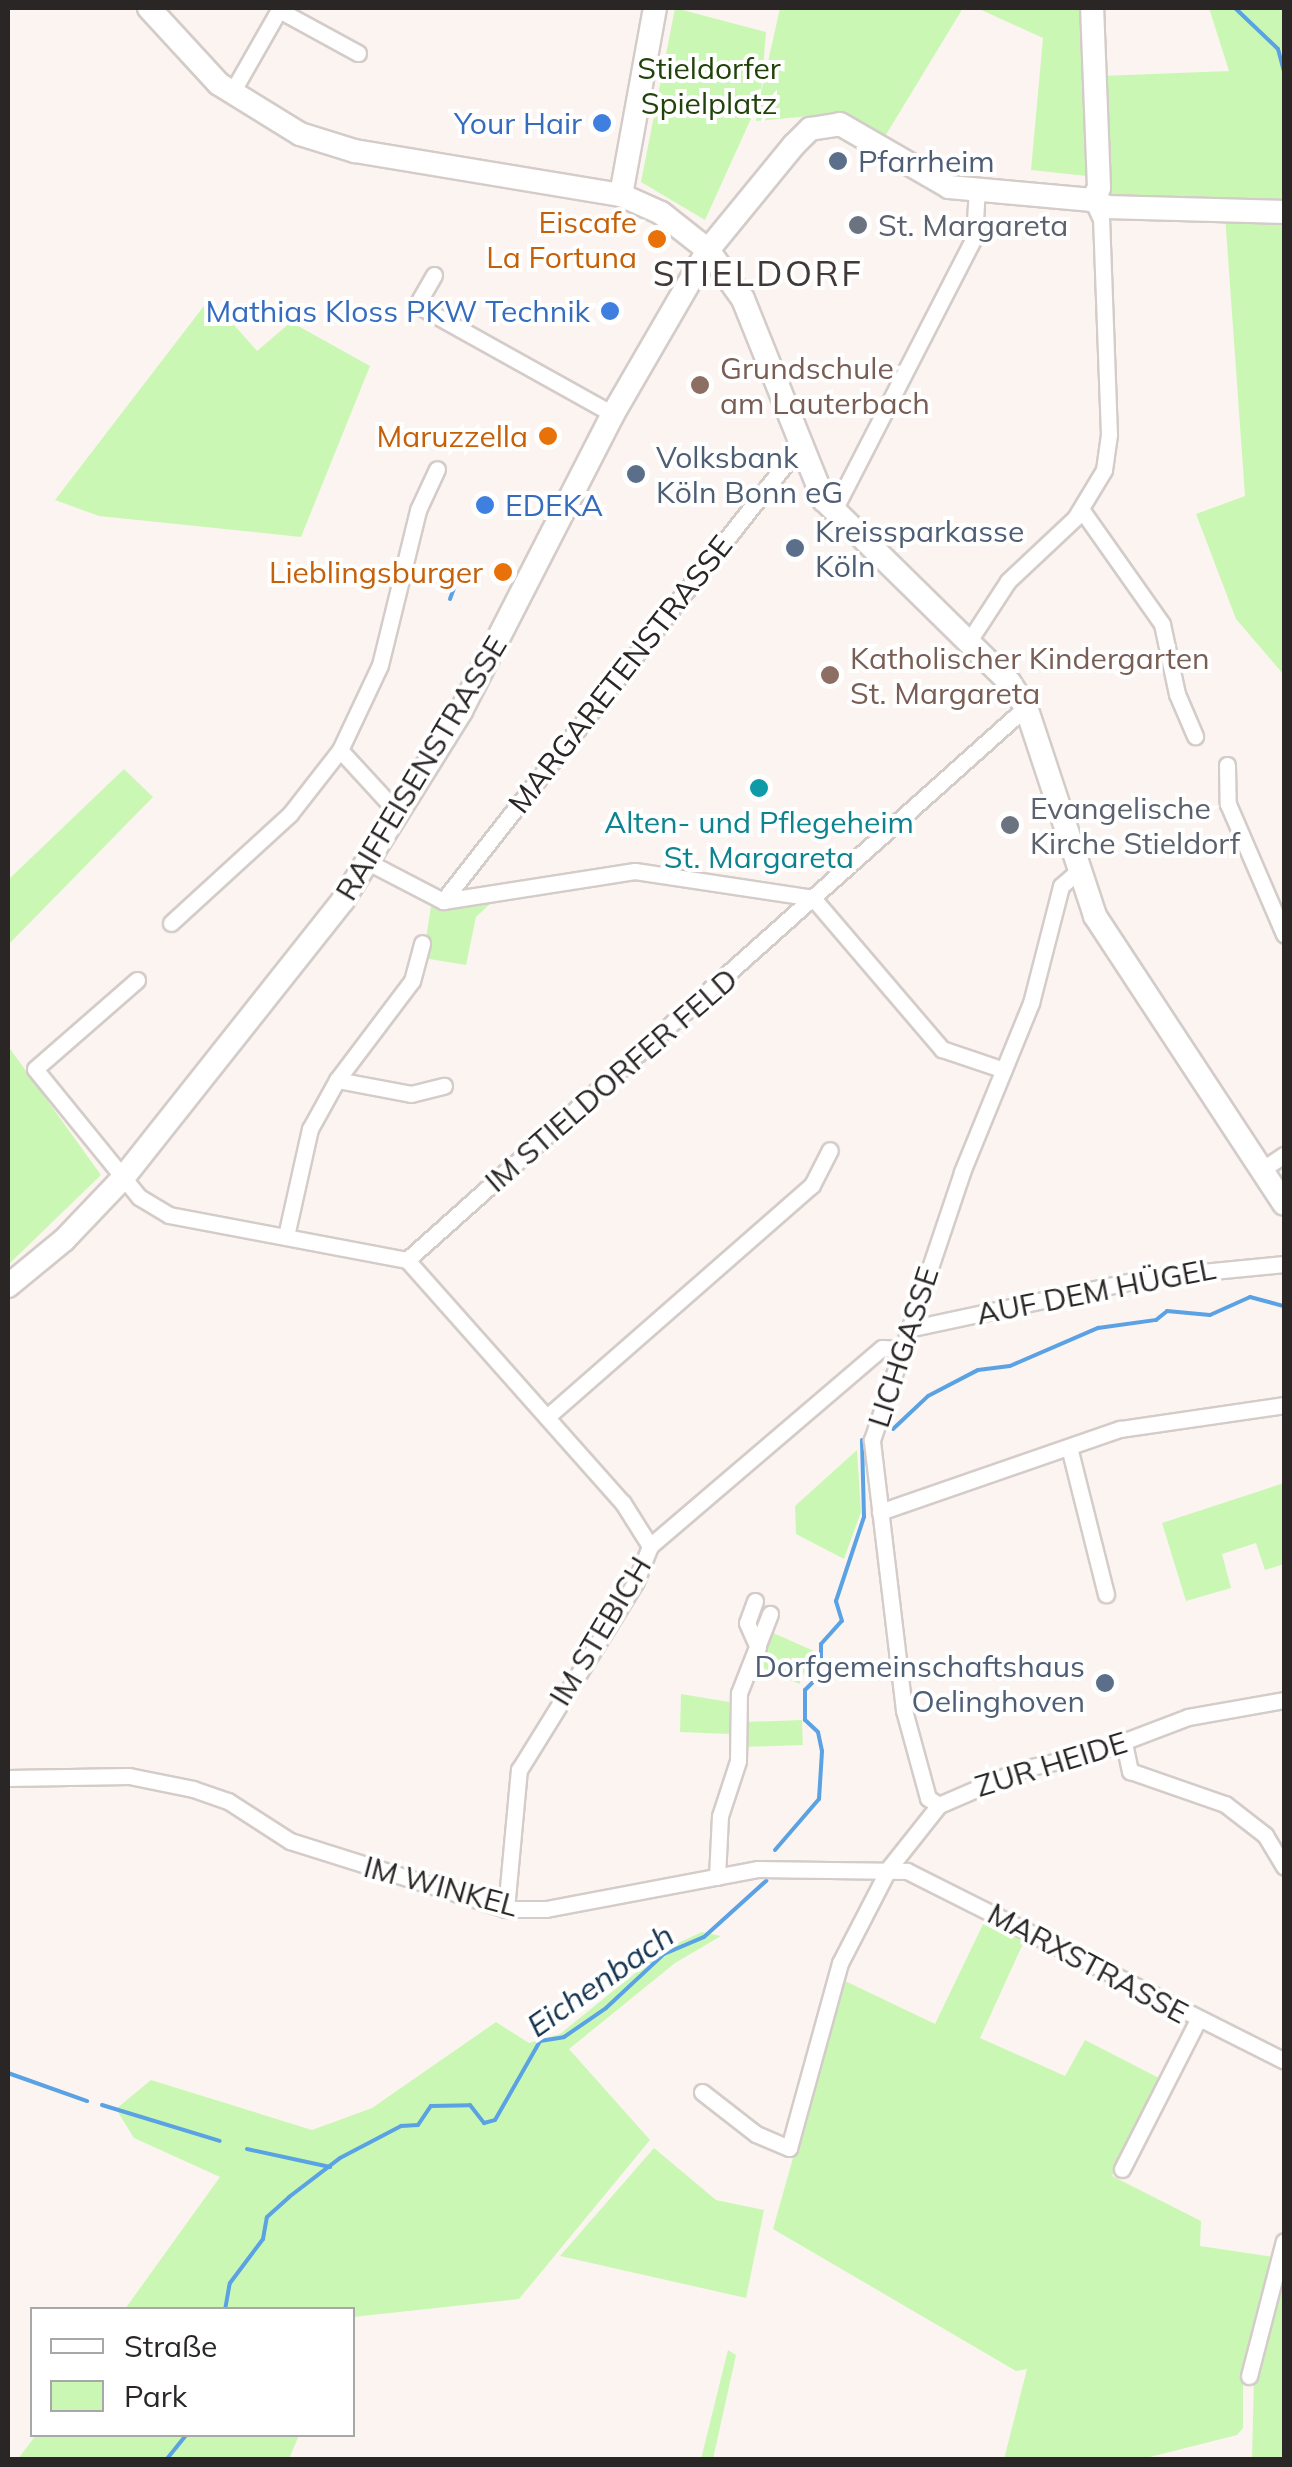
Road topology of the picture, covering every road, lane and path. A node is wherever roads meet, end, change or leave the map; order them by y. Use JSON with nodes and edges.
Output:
{"nodes":[{"id":1,"x":149,"y":8,"type":"edge"},
{"id":2,"x":655,"y":8,"type":"edge"},
{"id":3,"x":1092,"y":8,"type":"edge"},
{"id":4,"x":358,"y":53,"type":"dead end"},
{"id":5,"x":232,"y":94,"type":"junction"},
{"id":6,"x":977,"y":188,"type":"junction"},
{"id":7,"x":621,"y":194,"type":"junction"},
{"id":8,"x":1092,"y":200,"type":"junction"},
{"id":9,"x":1284,"y":212,"type":"edge"},
{"id":10,"x":708,"y":250,"type":"junction"},
{"id":11,"x":434,"y":275,"type":"dead end"},
{"id":12,"x":614,"y":414,"type":"junction"},
{"id":13,"x":798,"y":448,"type":"junction"},
{"id":14,"x":437,"y":469,"type":"dead end"},
{"id":15,"x":1081,"y":509,"type":"junction"},
{"id":16,"x":833,"y":512,"type":"junction"},
{"id":17,"x":967,"y":644,"type":"junction"},
{"id":18,"x":1026,"y":706,"type":"junction"},
{"id":19,"x":1195,"y":736,"type":"dead end"},
{"id":20,"x":340,"y":750,"type":"junction"},
{"id":21,"x":1226,"y":766,"type":"dead end"},
{"id":22,"x":397,"y":812,"type":"junction"},
{"id":23,"x":366,"y":861,"type":"junction"},
{"id":24,"x":1077,"y":872,"type":"junction"},
{"id":25,"x":813,"y":898,"type":"junction"},
{"id":26,"x":444,"y":900,"type":"junction"},
{"id":27,"x":171,"y":923,"type":"dead end"},
{"id":28,"x":1284,"y":934,"type":"edge"},
{"id":29,"x":422,"y":943,"type":"dead end"},
{"id":30,"x":137,"y":980,"type":"dead end"},
{"id":31,"x":1004,"y":1070,"type":"junction"},
{"id":32,"x":337,"y":1080,"type":"junction"},
{"id":33,"x":444,"y":1086,"type":"dead end"},
{"id":34,"x":830,"y":1150,"type":"dead end"},
{"id":35,"x":1284,"y":1155,"type":"edge"},
{"id":36,"x":1263,"y":1168,"type":"junction"},
{"id":37,"x":122,"y":1178,"type":"junction"},
{"id":38,"x":1284,"y":1204,"type":"edge"},
{"id":39,"x":286,"y":1236,"type":"junction"},
{"id":40,"x":407,"y":1260,"type":"junction"},
{"id":41,"x":1284,"y":1264,"type":"edge"},
{"id":42,"x":8,"y":1286,"type":"edge"},
{"id":43,"x":908,"y":1329,"type":"junction"},
{"id":44,"x":900,"y":1349,"type":"junction"},
{"id":45,"x":1284,"y":1406,"type":"edge"},
{"id":46,"x":547,"y":1417,"type":"junction"},
{"id":47,"x":1068,"y":1447,"type":"junction"},
{"id":48,"x":880,"y":1512,"type":"junction"},
{"id":49,"x":650,"y":1546,"type":"junction"},
{"id":50,"x":1106,"y":1594,"type":"dead end"},
{"id":51,"x":755,"y":1601,"type":"dead end"},
{"id":52,"x":770,"y":1614,"type":"dead end"},
{"id":53,"x":758,"y":1648,"type":"junction"},
{"id":54,"x":1284,"y":1700,"type":"edge"},
{"id":55,"x":1124,"y":1743,"type":"junction"},
{"id":56,"x":8,"y":1778,"type":"edge"},
{"id":57,"x":939,"y":1805,"type":"junction"},
{"id":58,"x":1284,"y":1867,"type":"edge"},
{"id":59,"x":890,"y":1868,"type":"junction"},
{"id":60,"x":717,"y":1877,"type":"junction"},
{"id":61,"x":506,"y":1909,"type":"junction"},
{"id":62,"x":1198,"y":2020,"type":"junction"},
{"id":63,"x":1284,"y":2060,"type":"edge"},
{"id":64,"x":702,"y":2092,"type":"dead end"},
{"id":65,"x":1122,"y":2170,"type":"dead end"},
{"id":66,"x":1284,"y":2241,"type":"edge"},
{"id":67,"x":1249,"y":2376,"type":"dead end"}],
"edges":[{"from":1,"to":5,"type":"main road"},
{"from":2,"to":7,"type":"main road"},
{"from":3,"to":8,"type":"main road"},
{"from":4,"to":5,"type":"street"},
{"from":5,"to":7,"type":"main road"},
{"from":6,"to":8,"type":"main road"},
{"from":6,"to":10,"type":"main road","name":"RAIFFEISENSTRASSE"},
{"from":6,"to":16,"type":"street"},
{"from":7,"to":10,"type":"main road"},
{"from":8,"to":9,"type":"main road"},
{"from":8,"to":15,"type":"street"},
{"from":10,"to":12,"type":"main road","name":"RAIFFEISENSTRASSE"},
{"from":10,"to":13,"type":"main road"},
{"from":11,"to":12,"type":"street"},
{"from":12,"to":22,"type":"main road","name":"RAIFFEISENSTRASSE"},
{"from":13,"to":16,"type":"main road"},
{"from":13,"to":26,"type":"street","name":"MARGARETENSTRASSE"},
{"from":14,"to":20,"type":"street"},
{"from":15,"to":17,"type":"street"},
{"from":15,"to":19,"type":"street"},
{"from":16,"to":17,"type":"main road"},
{"from":17,"to":18,"type":"main road"},
{"from":18,"to":24,"type":"main road"},
{"from":18,"to":25,"type":"street","name":"IM STIELDORFER FELD"},
{"from":20,"to":22,"type":"street"},
{"from":20,"to":27,"type":"street"},
{"from":21,"to":28,"type":"street"},
{"from":22,"to":23,"type":"main road","name":"RAIFFEISENSTRASSE"},
{"from":23,"to":26,"type":"street"},
{"from":23,"to":37,"type":"main road","name":"RAIFFEISENSTRASSE"},
{"from":24,"to":31,"type":"street","name":"LICHGASSE"},
{"from":24,"to":36,"type":"main road"},
{"from":25,"to":26,"type":"street"},
{"from":25,"to":31,"type":"street"},
{"from":25,"to":40,"type":"street","name":"IM STIELDORFER FELD"},
{"from":29,"to":32,"type":"street"},
{"from":30,"to":37,"type":"street"},
{"from":31,"to":43,"type":"street","name":"LICHGASSE"},
{"from":32,"to":33,"type":"street"},
{"from":32,"to":39,"type":"street"},
{"from":34,"to":46,"type":"street"},
{"from":35,"to":36,"type":"street"},
{"from":36,"to":38,"type":"main road"},
{"from":37,"to":39,"type":"street"},
{"from":37,"to":42,"type":"main road","name":"RAIFFEISENSTRASSE"},
{"from":39,"to":40,"type":"street"},
{"from":40,"to":46,"type":"street"},
{"from":41,"to":43,"type":"street","name":"AUF DEM HÜGEL"},
{"from":43,"to":44,"type":"street","name":"LICHGASSE"},
{"from":44,"to":48,"type":"street","name":"LICHGASSE"},
{"from":44,"to":49,"type":"street","name":"IM STEBICH"},
{"from":45,"to":47,"type":"street"},
{"from":46,"to":49,"type":"street"},
{"from":47,"to":48,"type":"street"},
{"from":47,"to":50,"type":"street"},
{"from":48,"to":57,"type":"street","name":"LICHGASSE"},
{"from":49,"to":61,"type":"street","name":"IM STEBICH"},
{"from":51,"to":53,"type":"street"},
{"from":52,"to":53,"type":"street"},
{"from":53,"to":60,"type":"street"},
{"from":54,"to":55,"type":"street","name":"ZUR HEIDE"},
{"from":55,"to":57,"type":"street","name":"ZUR HEIDE"},
{"from":55,"to":58,"type":"street"},
{"from":56,"to":61,"type":"street","name":"IM WINKEL"},
{"from":57,"to":59,"type":"street","name":"ZUR HEIDE"},
{"from":59,"to":60,"type":"street","name":"IM WINKEL"},
{"from":59,"to":62,"type":"street","name":"MARXSTRASSE"},
{"from":59,"to":64,"type":"street","name":"ZUR HEIDE"},
{"from":60,"to":61,"type":"street","name":"IM WINKEL"},
{"from":62,"to":63,"type":"street","name":"MARXSTRASSE"},
{"from":62,"to":65,"type":"street"},
{"from":66,"to":67,"type":"street"}]}
